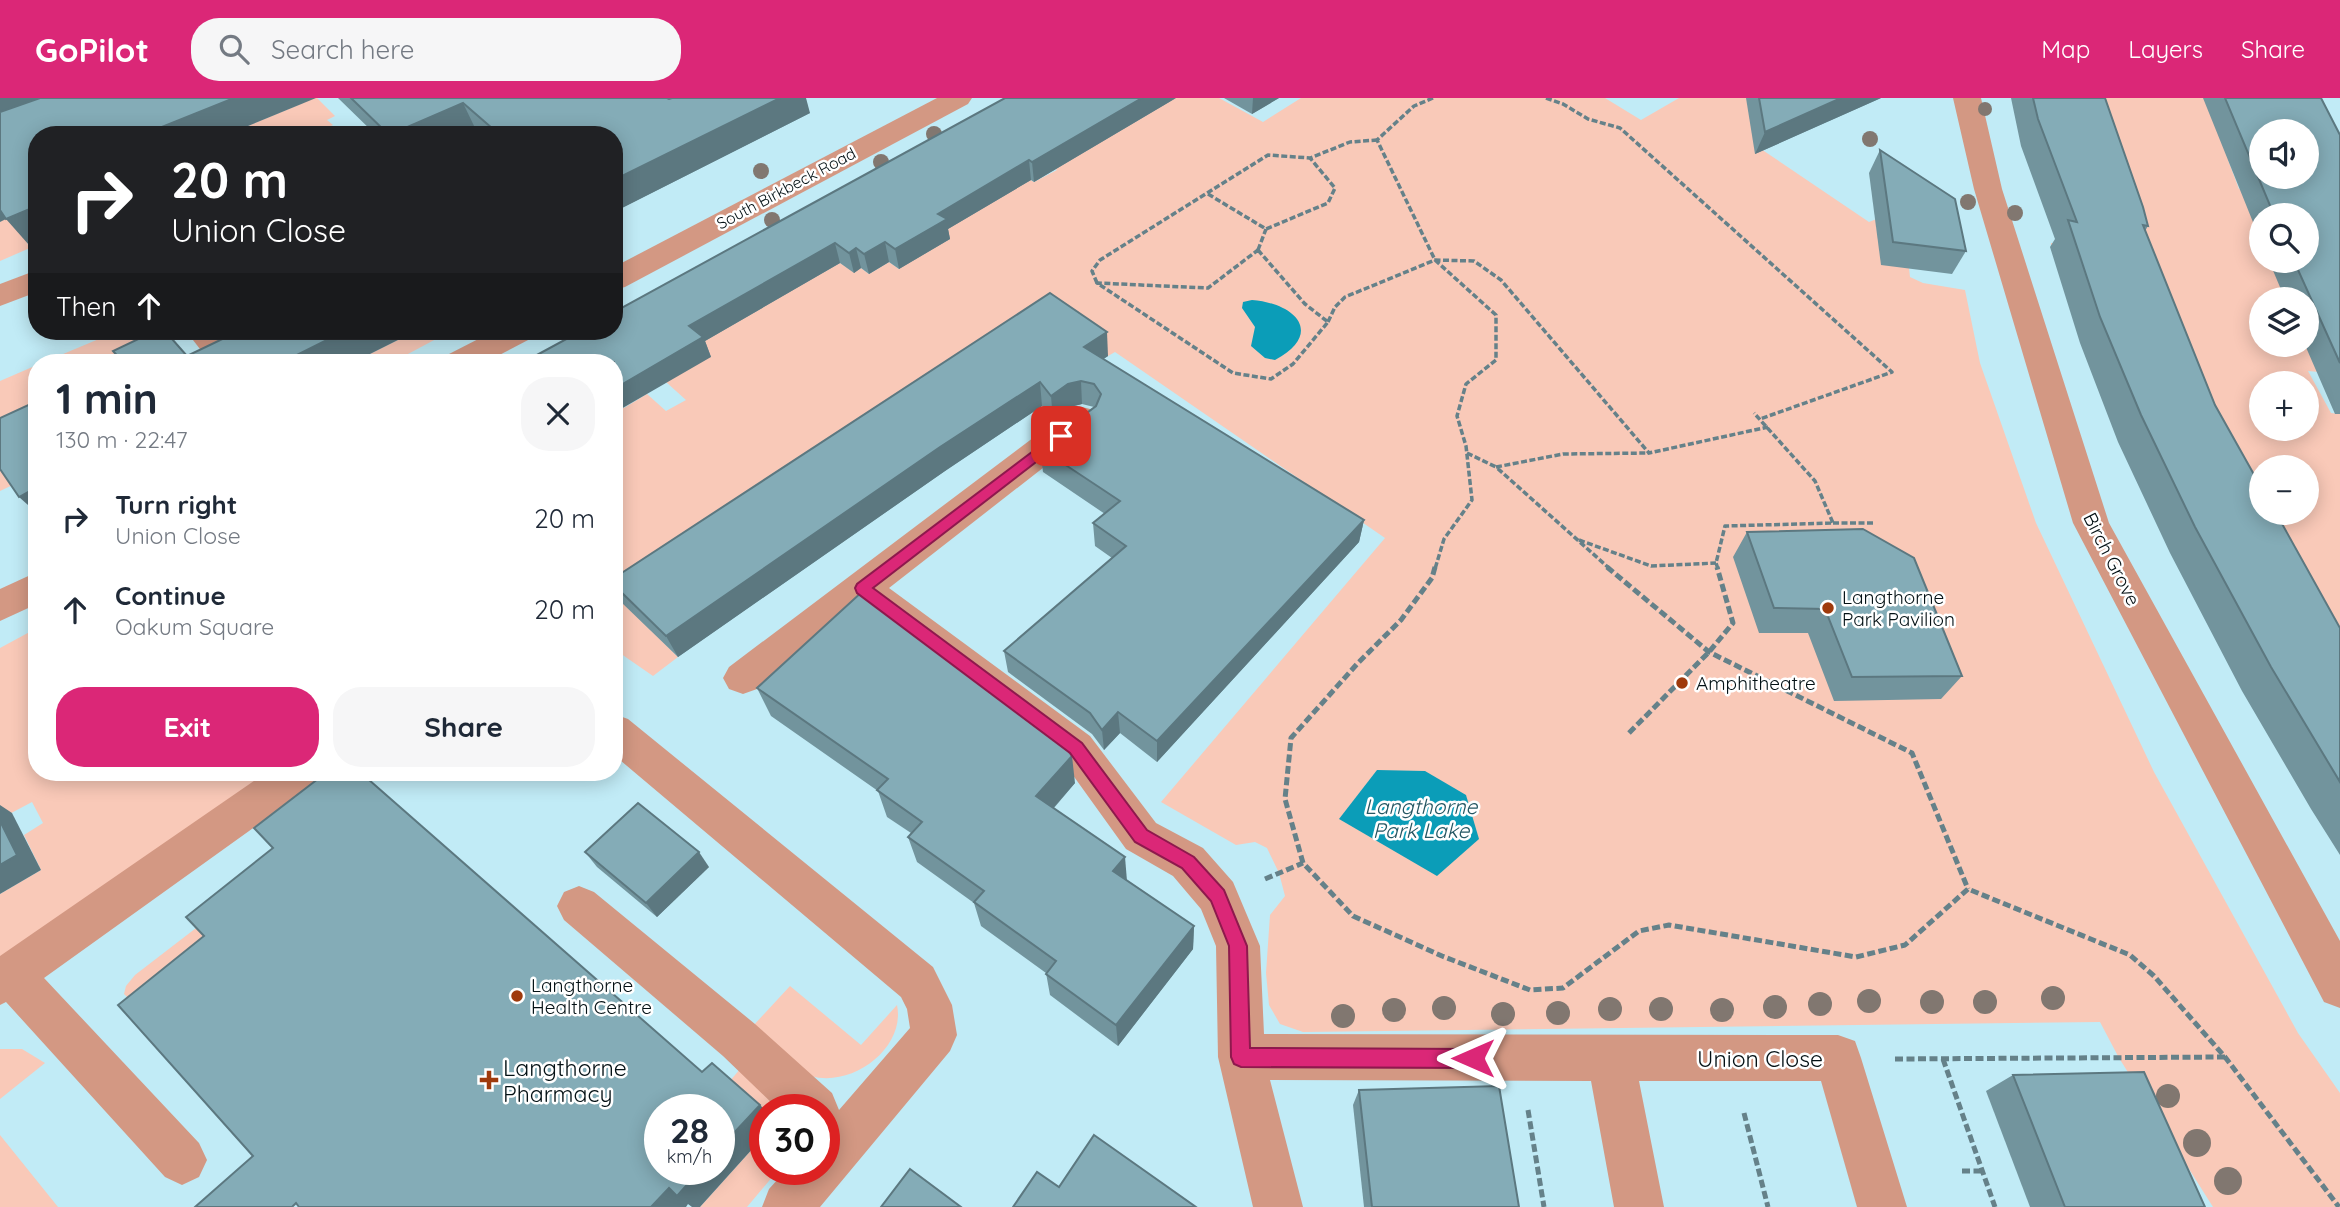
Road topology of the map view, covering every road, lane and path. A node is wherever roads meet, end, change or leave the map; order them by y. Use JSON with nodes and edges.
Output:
{"nodes":[{"id":1,"x":958,"y":98,"type":"edge"},
{"id":2,"x":1433,"y":98,"type":"edge"},
{"id":3,"x":1546,"y":98,"type":"edge"},
{"id":4,"x":1967,"y":98,"type":"edge"},
{"id":5,"x":1377,"y":140,"type":"junction"},
{"id":6,"x":1310,"y":158,"type":"junction"},
{"id":7,"x":1208,"y":194,"type":"junction"},
{"id":8,"x":1266,"y":229,"type":"junction"},
{"id":9,"x":1258,"y":250,"type":"junction"},
{"id":10,"x":1434,"y":260,"type":"junction"},
{"id":11,"x":623,"y":275,"type":"edge"},
{"id":12,"x":1097,"y":283,"type":"junction"},
{"id":13,"x":28,"y":284,"type":"edge"},
{"id":14,"x":0,"y":296,"type":"edge"},
{"id":15,"x":1328,"y":322,"type":"junction"},
{"id":16,"x":210,"y":340,"type":"edge"},
{"id":17,"x":502,"y":340,"type":"edge"},
{"id":18,"x":221,"y":354,"type":"edge"},
{"id":19,"x":475,"y":354,"type":"edge"},
{"id":20,"x":1754,"y":413,"type":"dead end"},
{"id":21,"x":1083,"y":419,"type":"edge"},
{"id":22,"x":1760,"y":419,"type":"junction"},
{"id":23,"x":1768,"y":427,"type":"junction"},
{"id":24,"x":1467,"y":453,"type":"junction"},
{"id":25,"x":1649,"y":453,"type":"junction"},
{"id":26,"x":1496,"y":467,"type":"junction"},
{"id":27,"x":1833,"y":523,"type":"junction"},
{"id":28,"x":1875,"y":523,"type":"dead end"},
{"id":29,"x":1574,"y":538,"type":"junction"},
{"id":30,"x":1716,"y":563,"type":"junction"},
{"id":31,"x":862,"y":588,"type":"junction"},
{"id":32,"x":28,"y":592,"type":"edge"},
{"id":33,"x":0,"y":606,"type":"edge"},
{"id":34,"x":1710,"y":652,"type":"junction"},
{"id":35,"x":743,"y":678,"type":"dead end"},
{"id":36,"x":1629,"y":733,"type":"dead end"},
{"id":37,"x":623,"y":737,"type":"edge"},
{"id":38,"x":286,"y":781,"type":"edge"},
{"id":39,"x":1303,"y":863,"type":"junction"},
{"id":40,"x":1279,"y":873,"type":"dead end"},
{"id":41,"x":1968,"y":889,"type":"junction"},
{"id":42,"x":579,"y":906,"type":"dead end"},
{"id":43,"x":5,"y":979,"type":"edge"},
{"id":44,"x":2340,"y":986,"type":"edge"},
{"id":45,"x":1241,"y":1057,"type":"junction"},
{"id":46,"x":2225,"y":1057,"type":"junction"},
{"id":47,"x":1838,"y":1058,"type":"junction"},
{"id":48,"x":1611,"y":1059,"type":"junction"},
{"id":49,"x":1730,"y":1059,"type":"junction"},
{"id":50,"x":1942,"y":1059,"type":"junction"},
{"id":51,"x":786,"y":1094,"type":"edge"},
{"id":52,"x":1519,"y":1102,"type":"dead end"},
{"id":53,"x":840,"y":1126,"type":"edge"},
{"id":54,"x":182,"y":1160,"type":"dead end"},
{"id":55,"x":1962,"y":1171,"type":"dead end"},
{"id":56,"x":1982,"y":1171,"type":"junction"},
{"id":57,"x":800,"y":1185,"type":"edge"},
{"id":58,"x":787,"y":1207,"type":"edge"},
{"id":59,"x":1278,"y":1207,"type":"edge"},
{"id":60,"x":1544,"y":1207,"type":"edge"},
{"id":61,"x":1639,"y":1207,"type":"edge"},
{"id":62,"x":1768,"y":1207,"type":"edge"},
{"id":63,"x":1882,"y":1207,"type":"edge"},
{"id":64,"x":1995,"y":1207,"type":"edge"},
{"id":65,"x":2339,"y":1207,"type":"edge"}],
"edges":[{"from":1,"to":11,"type":"street","name":"South Birkbeck Road"},
{"from":2,"to":5,"type":"path"},
{"from":3,"to":22,"type":"path"},
{"from":4,"to":44,"type":"street","name":"Birch Grove"},
{"from":5,"to":6,"type":"path"},
{"from":5,"to":10,"type":"path"},
{"from":6,"to":7,"type":"path"},
{"from":6,"to":8,"type":"path"},
{"from":7,"to":8,"type":"path"},
{"from":7,"to":12,"type":"path"},
{"from":8,"to":9,"type":"path"},
{"from":9,"to":12,"type":"path"},
{"from":9,"to":15,"type":"path"},
{"from":10,"to":15,"type":"path"},
{"from":10,"to":24,"type":"path"},
{"from":10,"to":25,"type":"path"},
{"from":12,"to":15,"type":"path"},
{"from":13,"to":14,"type":"street"},
{"from":16,"to":18,"type":"street"},
{"from":17,"to":19,"type":"street"},
{"from":20,"to":22,"type":"path"},
{"from":21,"to":31,"type":"street"},
{"from":22,"to":23,"type":"path"},
{"from":23,"to":25,"type":"path"},
{"from":23,"to":27,"type":"path"},
{"from":24,"to":26,"type":"path"},
{"from":24,"to":39,"type":"path"},
{"from":25,"to":26,"type":"path"},
{"from":26,"to":29,"type":"path"},
{"from":27,"to":28,"type":"path"},
{"from":27,"to":30,"type":"path"},
{"from":29,"to":30,"type":"path"},
{"from":29,"to":34,"type":"path"},
{"from":30,"to":34,"type":"path"},
{"from":31,"to":35,"type":"street"},
{"from":31,"to":45,"type":"street"},
{"from":32,"to":33,"type":"street"},
{"from":34,"to":36,"type":"path"},
{"from":34,"to":41,"type":"path"},
{"from":37,"to":53,"type":"street"},
{"from":38,"to":43,"type":"street"},
{"from":39,"to":40,"type":"path"},
{"from":39,"to":41,"type":"path"},
{"from":41,"to":46,"type":"path"},
{"from":42,"to":51,"type":"street"},
{"from":43,"to":54,"type":"street"},
{"from":45,"to":48,"type":"street","name":"Union Close"},
{"from":45,"to":59,"type":"street"},
{"from":46,"to":50,"type":"path"},
{"from":46,"to":65,"type":"path"},
{"from":47,"to":49,"type":"street","name":"Union Close"},
{"from":47,"to":50,"type":"path"},
{"from":47,"to":63,"type":"street","name":"Union Close"},
{"from":48,"to":49,"type":"street","name":"Union Close"},
{"from":48,"to":61,"type":"street"},
{"from":49,"to":62,"type":"path"},
{"from":50,"to":56,"type":"path"},
{"from":52,"to":60,"type":"path"},
{"from":55,"to":56,"type":"path"},
{"from":56,"to":64,"type":"path"},
{"from":57,"to":58,"type":"street"}]}
